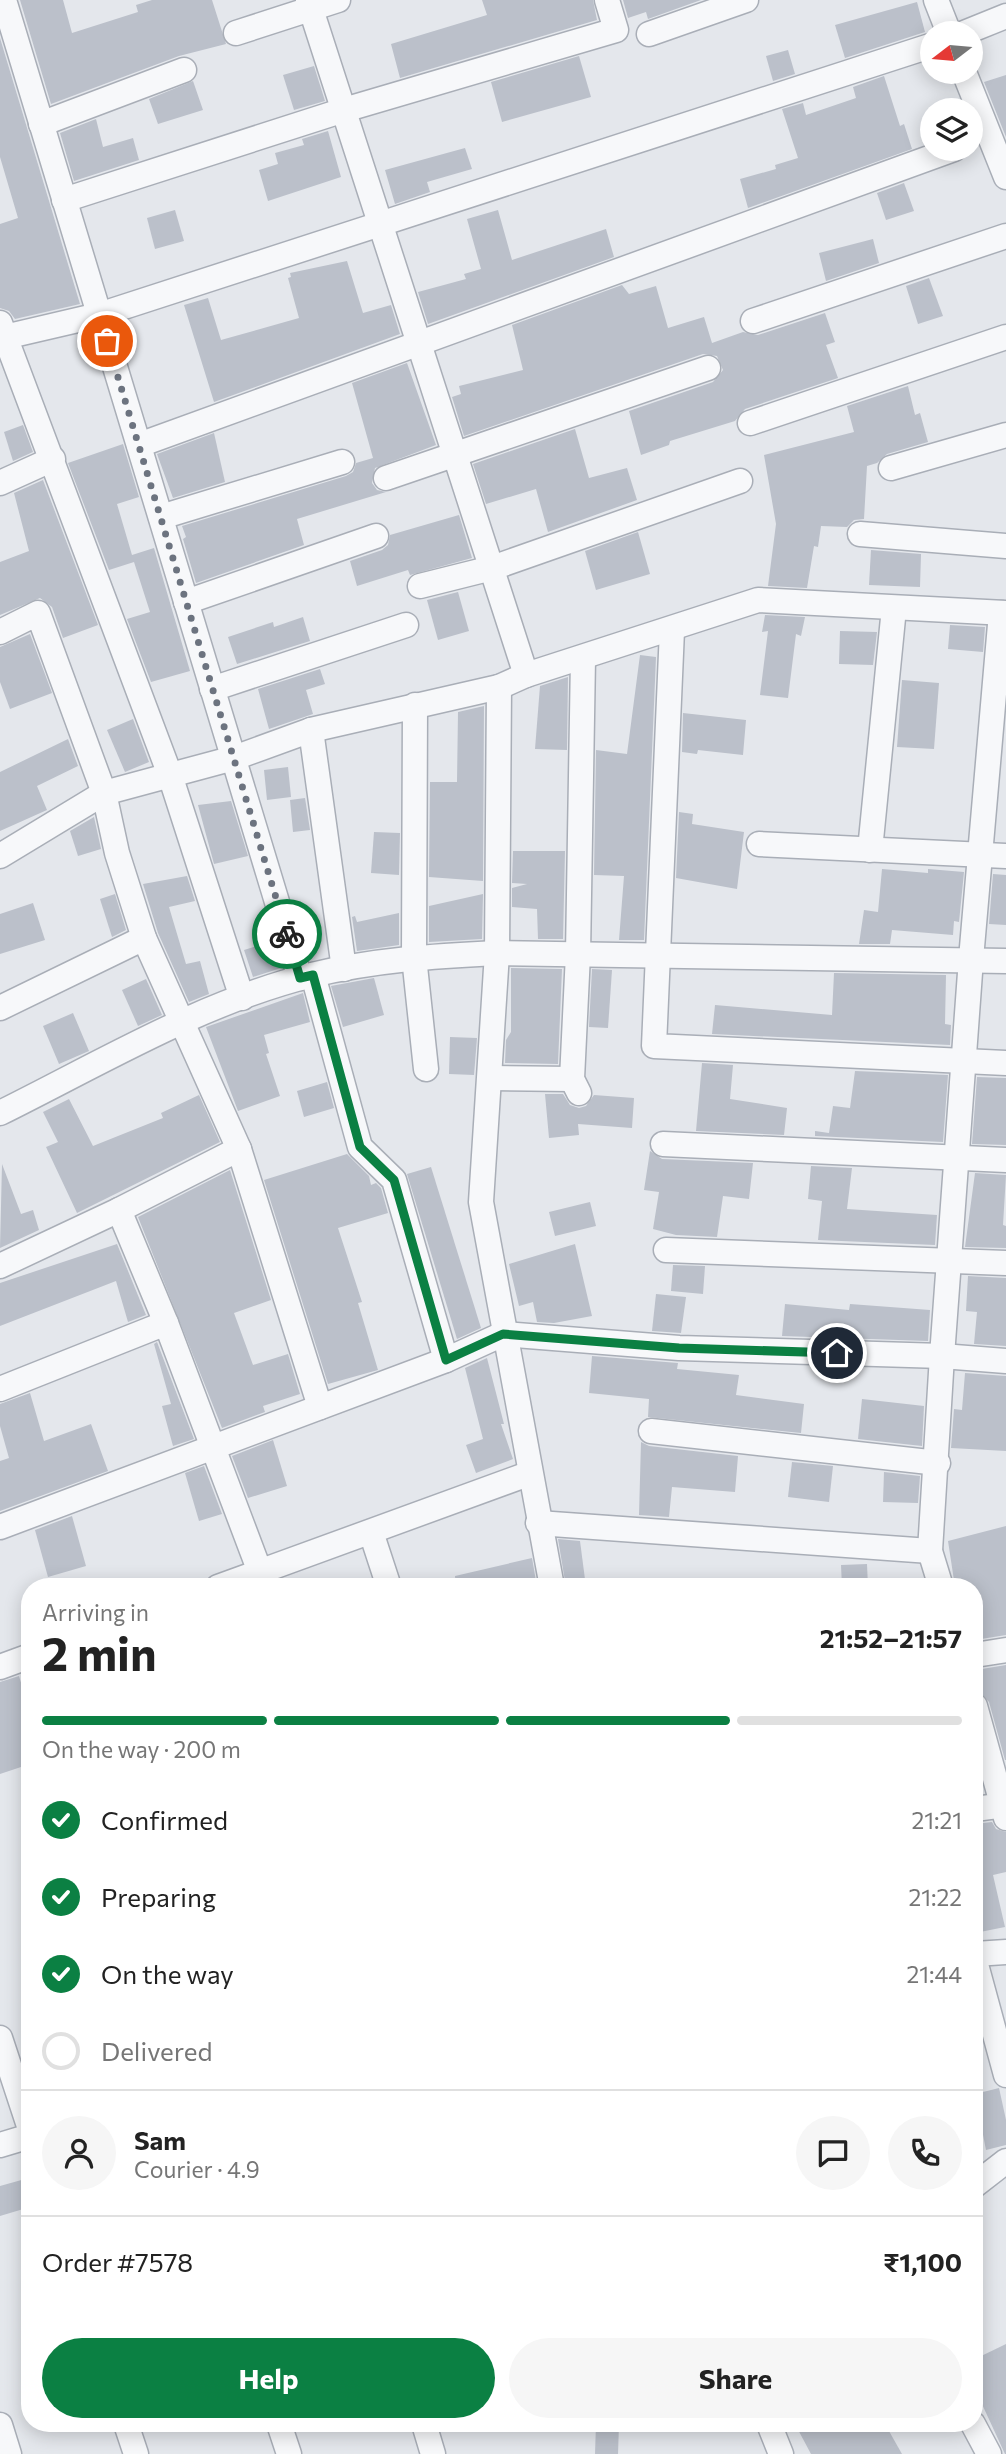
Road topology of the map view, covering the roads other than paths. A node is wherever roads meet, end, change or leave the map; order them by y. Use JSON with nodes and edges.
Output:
{"nodes":[{"id":1,"x":4,"y":0,"type":"edge"},
{"id":2,"x":338,"y":0,"type":"edge"},
{"id":3,"x":607,"y":0,"type":"edge"},
{"id":4,"x":746,"y":0,"type":"edge"},
{"id":5,"x":936,"y":0,"type":"edge"},
{"id":6,"x":309,"y":4,"type":"edge"},
{"id":7,"x":1006,"y":16,"type":"edge"},
{"id":8,"x":944,"y":21,"type":"edge"},
{"id":9,"x":984,"y":25,"type":"edge"},
{"id":10,"x":236,"y":33,"type":"dead end"},
{"id":11,"x":649,"y":34,"type":"dead end"},
{"id":12,"x":920,"y":49,"type":"edge"},
{"id":13,"x":184,"y":69,"type":"dead end"},
{"id":14,"x":969,"y":84,"type":"edge"},
{"id":15,"x":344,"y":110,"type":"junction"},
{"id":16,"x":41,"y":124,"type":"junction"},
{"id":17,"x":989,"y":136,"type":"edge"},
{"id":18,"x":921,"y":161,"type":"edge"},
{"id":19,"x":1006,"y":177,"type":"edge"},
{"id":20,"x":64,"y":200,"type":"junction"},
{"id":21,"x":381,"y":226,"type":"junction"},
{"id":22,"x":1006,"y":236,"type":"edge"},
{"id":23,"x":99,"y":315,"type":"junction"},
{"id":24,"x":753,"y":321,"type":"dead end"},
{"id":25,"x":2,"y":332,"type":"edge"},
{"id":26,"x":1006,"y":337,"type":"edge"},
{"id":27,"x":420,"y":345,"type":"junction"},
{"id":28,"x":708,"y":368,"type":"dead end"},
{"id":29,"x":750,"y":423,"type":"dead end"},
{"id":30,"x":1006,"y":435,"type":"edge"},
{"id":31,"x":139,"y":445,"type":"junction"},
{"id":32,"x":455,"y":454,"type":"junction"},
{"id":33,"x":53,"y":459,"type":"junction"},
{"id":34,"x":342,"y":462,"type":"dead end"},
{"id":35,"x":891,"y":468,"type":"dead end"},
{"id":36,"x":386,"y":478,"type":"dead end"},
{"id":37,"x":740,"y":481,"type":"dead end"},
{"id":38,"x":0,"y":483,"type":"edge"},
{"id":39,"x":161,"y":517,"type":"junction"},
{"id":40,"x":860,"y":534,"type":"dead end"},
{"id":41,"x":376,"y":536,"type":"dead end"},
{"id":42,"x":1006,"y":546,"type":"edge"},
{"id":43,"x":492,"y":568,"type":"junction"},
{"id":44,"x":420,"y":586,"type":"dead end"},
{"id":45,"x":186,"y":602,"type":"junction"},
{"id":46,"x":894,"y":608,"type":"junction"},
{"id":47,"x":1003,"y":613,"type":"edge"},
{"id":48,"x":406,"y":625,"type":"dead end"},
{"id":49,"x":672,"y":630,"type":"junction"},
{"id":50,"x":0,"y":632,"type":"edge"},
{"id":51,"x":583,"y":658,"type":"junction"},
{"id":52,"x":526,"y":675,"type":"junction"},
{"id":53,"x":499,"y":687,"type":"junction"},
{"id":54,"x":212,"y":689,"type":"junction"},
{"id":55,"x":415,"y":705,"type":"junction"},
{"id":56,"x":311,"y":730,"type":"junction"},
{"id":57,"x":234,"y":758,"type":"junction"},
{"id":58,"x":170,"y":775,"type":"junction"},
{"id":59,"x":104,"y":793,"type":"junction"},
{"id":60,"x":759,"y":844,"type":"dead end"},
{"id":61,"x":870,"y":850,"type":"junction"},
{"id":62,"x":0,"y":855,"type":"edge"},
{"id":63,"x":981,"y":855,"type":"junction"},
{"id":64,"x":1006,"y":856,"type":"edge"},
{"id":65,"x":144,"y":938,"type":"junction"},
{"id":66,"x":497,"y":953,"type":"junction"},
{"id":67,"x":578,"y":954,"type":"junction"},
{"id":68,"x":658,"y":955,"type":"junction"},
{"id":69,"x":414,"y":957,"type":"junction"},
{"id":70,"x":971,"y":960,"type":"junction"},
{"id":71,"x":1006,"y":961,"type":"edge"},
{"id":72,"x":344,"y":969,"type":"junction"},
{"id":73,"x":307,"y":976,"type":"junction"},
{"id":74,"x":242,"y":998,"type":"junction"},
{"id":75,"x":0,"y":1008,"type":"edge"},
{"id":76,"x":180,"y":1023,"type":"junction"},
{"id":77,"x":964,"y":1060,"type":"junction"},
{"id":78,"x":1006,"y":1063,"type":"edge"},
{"id":79,"x":426,"y":1069,"type":"dead end"},
{"id":80,"x":490,"y":1079,"type":"junction"},
{"id":81,"x":0,"y":1113,"type":"edge"},
{"id":82,"x":663,"y":1144,"type":"dead end"},
{"id":83,"x":239,"y":1149,"type":"junction"},
{"id":84,"x":958,"y":1157,"type":"junction"},
{"id":85,"x":1006,"y":1160,"type":"edge"},
{"id":86,"x":119,"y":1210,"type":"junction"},
{"id":87,"x":666,"y":1250,"type":"dead end"},
{"id":88,"x":950,"y":1261,"type":"junction"},
{"id":89,"x":1006,"y":1263,"type":"edge"},
{"id":90,"x":0,"y":1266,"type":"edge"},
{"id":91,"x":166,"y":1324,"type":"junction"},
{"id":92,"x":503,"y":1334,"type":"junction"},
{"id":93,"x":943,"y":1356,"type":"junction"},
{"id":94,"x":446,"y":1360,"type":"junction"},
{"id":95,"x":1006,"y":1361,"type":"edge"},
{"id":96,"x":0,"y":1389,"type":"edge"},
{"id":97,"x":320,"y":1407,"type":"junction"},
{"id":98,"x":652,"y":1431,"type":"dead end"},
{"id":99,"x":213,"y":1447,"type":"junction"},
{"id":100,"x":938,"y":1463,"type":"junction"},
{"id":101,"x":528,"y":1474,"type":"junction"},
{"id":102,"x":538,"y":1523,"type":"junction"},
{"id":103,"x":0,"y":1527,"type":"edge"},
{"id":104,"x":370,"y":1532,"type":"junction"},
{"id":105,"x":930,"y":1552,"type":"junction"},
{"id":106,"x":260,"y":1572,"type":"junction"},
{"id":107,"x":243,"y":1578,"type":"edge"},
{"id":108,"x":386,"y":1578,"type":"edge"},
{"id":109,"x":550,"y":1578,"type":"edge"},
{"id":110,"x":938,"y":1578,"type":"edge"},
{"id":111,"x":1006,"y":1650,"type":"edge"},
{"id":112,"x":983,"y":1654,"type":"edge"},
{"id":113,"x":21,"y":1664,"type":"edge"},
{"id":114,"x":0,"y":1667,"type":"edge"},
{"id":115,"x":983,"y":1734,"type":"edge"},
{"id":116,"x":983,"y":1809,"type":"edge"},
{"id":117,"x":1005,"y":1810,"type":"edge"},
{"id":118,"x":1006,"y":1952,"type":"edge"},
{"id":119,"x":983,"y":1953,"type":"edge"},
{"id":120,"x":983,"y":1990,"type":"edge"},
{"id":121,"x":0,"y":2038,"type":"edge"},
{"id":122,"x":1006,"y":2075,"type":"edge"},
{"id":123,"x":21,"y":2102,"type":"edge"},
{"id":124,"x":21,"y":2139,"type":"edge"},
{"id":125,"x":0,"y":2145,"type":"edge"},
{"id":126,"x":1006,"y":2162,"type":"edge"},
{"id":127,"x":983,"y":2179,"type":"edge"},
{"id":128,"x":0,"y":2425,"type":"edge"},
{"id":129,"x":129,"y":2432,"type":"edge"},
{"id":130,"x":282,"y":2432,"type":"edge"},
{"id":131,"x":426,"y":2432,"type":"edge"},
{"id":132,"x":772,"y":2432,"type":"edge"},
{"id":133,"x":977,"y":2432,"type":"edge"},
{"id":134,"x":9,"y":2454,"type":"edge"},
{"id":135,"x":136,"y":2454,"type":"edge"},
{"id":136,"x":289,"y":2454,"type":"edge"},
{"id":137,"x":433,"y":2454,"type":"edge"},
{"id":138,"x":780,"y":2454,"type":"edge"},
{"id":139,"x":989,"y":2454,"type":"edge"}],
"edges":[{"from":1,"to":16,"type":"street"},
{"from":2,"to":6,"type":"street"},
{"from":3,"to":15,"type":"street"},
{"from":4,"to":11,"type":"street"},
{"from":5,"to":8,"type":"street"},
{"from":6,"to":10,"type":"street"},
{"from":6,"to":15,"type":"street"},
{"from":7,"to":9,"type":"street"},
{"from":12,"to":21,"type":"street"},
{"from":13,"to":16,"type":"street"},
{"from":14,"to":17,"type":"street"},
{"from":15,"to":20,"type":"street"},
{"from":15,"to":21,"type":"street"},
{"from":16,"to":20,"type":"street"},
{"from":17,"to":19,"type":"street"},
{"from":18,"to":27,"type":"street"},
{"from":20,"to":23,"type":"street"},
{"from":21,"to":23,"type":"street"},
{"from":21,"to":27,"type":"street"},
{"from":22,"to":24,"type":"street"},
{"from":23,"to":25,"type":"street"},
{"from":23,"to":31,"type":"street"},
{"from":25,"to":33,"type":"street"},
{"from":26,"to":29,"type":"street"},
{"from":27,"to":31,"type":"street"},
{"from":27,"to":32,"type":"street"},
{"from":28,"to":32,"type":"street"},
{"from":30,"to":35,"type":"street"},
{"from":31,"to":39,"type":"street"},
{"from":32,"to":36,"type":"street"},
{"from":32,"to":43,"type":"street"},
{"from":33,"to":38,"type":"street"},
{"from":33,"to":58,"type":"street"},
{"from":34,"to":39,"type":"street"},
{"from":37,"to":43,"type":"street"},
{"from":39,"to":45,"type":"street"},
{"from":40,"to":42,"type":"street"},
{"from":41,"to":45,"type":"street"},
{"from":43,"to":44,"type":"street"},
{"from":43,"to":52,"type":"street"},
{"from":45,"to":54,"type":"street"},
{"from":46,"to":47,"type":"street"},
{"from":46,"to":49,"type":"street"},
{"from":46,"to":61,"type":"street"},
{"from":47,"to":63,"type":"street"},
{"from":48,"to":54,"type":"street"},
{"from":49,"to":51,"type":"street"},
{"from":49,"to":68,"type":"street"},
{"from":50,"to":59,"type":"street"},
{"from":51,"to":52,"type":"street"},
{"from":51,"to":67,"type":"street"},
{"from":52,"to":53,"type":"street"},
{"from":53,"to":55,"type":"street"},
{"from":53,"to":66,"type":"street"},
{"from":54,"to":57,"type":"street"},
{"from":55,"to":56,"type":"street"},
{"from":55,"to":69,"type":"street"},
{"from":56,"to":57,"type":"street"},
{"from":56,"to":72,"type":"street"},
{"from":57,"to":58,"type":"street"},
{"from":57,"to":73,"type":"street"},
{"from":58,"to":59,"type":"street"},
{"from":58,"to":74,"type":"street"},
{"from":59,"to":62,"type":"street"},
{"from":59,"to":65,"type":"street"},
{"from":60,"to":61,"type":"street"},
{"from":61,"to":63,"type":"street"},
{"from":63,"to":64,"type":"street"},
{"from":63,"to":70,"type":"street"},
{"from":65,"to":75,"type":"street"},
{"from":65,"to":76,"type":"street"},
{"from":66,"to":67,"type":"street"},
{"from":66,"to":69,"type":"street"},
{"from":66,"to":80,"type":"street"},
{"from":67,"to":68,"type":"street"},
{"from":67,"to":80,"type":"street"},
{"from":68,"to":70,"type":"street"},
{"from":68,"to":77,"type":"street"},
{"from":69,"to":72,"type":"street"},
{"from":69,"to":79,"type":"street"},
{"from":70,"to":71,"type":"street"},
{"from":70,"to":77,"type":"street"},
{"from":72,"to":73,"type":"street"},
{"from":73,"to":74,"type":"street"},
{"from":73,"to":94,"type":"street"},
{"from":74,"to":76,"type":"street"},
{"from":76,"to":81,"type":"street"},
{"from":76,"to":83,"type":"street"},
{"from":77,"to":78,"type":"street"},
{"from":77,"to":84,"type":"street"},
{"from":80,"to":92,"type":"street"},
{"from":82,"to":84,"type":"street"},
{"from":83,"to":86,"type":"street"},
{"from":83,"to":97,"type":"street"},
{"from":84,"to":85,"type":"street"},
{"from":84,"to":88,"type":"street"},
{"from":86,"to":90,"type":"street"},
{"from":86,"to":91,"type":"street"},
{"from":87,"to":88,"type":"street"},
{"from":88,"to":89,"type":"street"},
{"from":88,"to":93,"type":"street"},
{"from":91,"to":96,"type":"street"},
{"from":91,"to":99,"type":"street"},
{"from":92,"to":93,"type":"street"},
{"from":92,"to":94,"type":"street"},
{"from":92,"to":101,"type":"street"},
{"from":93,"to":95,"type":"street"},
{"from":93,"to":100,"type":"street"},
{"from":94,"to":97,"type":"street"},
{"from":97,"to":99,"type":"street"},
{"from":98,"to":100,"type":"street"},
{"from":99,"to":103,"type":"street"},
{"from":99,"to":106,"type":"street"},
{"from":100,"to":105,"type":"street"},
{"from":101,"to":102,"type":"street"},
{"from":101,"to":104,"type":"street"},
{"from":102,"to":105,"type":"street"},
{"from":102,"to":109,"type":"street"},
{"from":104,"to":106,"type":"street"},
{"from":104,"to":108,"type":"street"},
{"from":105,"to":110,"type":"street"},
{"from":106,"to":107,"type":"street"},
{"from":111,"to":112,"type":"street"},
{"from":113,"to":114,"type":"street"},
{"from":115,"to":117,"type":"street"},
{"from":116,"to":117,"type":"street"},
{"from":118,"to":119,"type":"street"},
{"from":120,"to":122,"type":"street"},
{"from":121,"to":123,"type":"street"},
{"from":124,"to":125,"type":"street"},
{"from":126,"to":127,"type":"street"},
{"from":128,"to":134,"type":"street"},
{"from":129,"to":135,"type":"street"},
{"from":130,"to":136,"type":"street"},
{"from":131,"to":137,"type":"street"},
{"from":132,"to":138,"type":"street"},
{"from":133,"to":139,"type":"street"}]}
